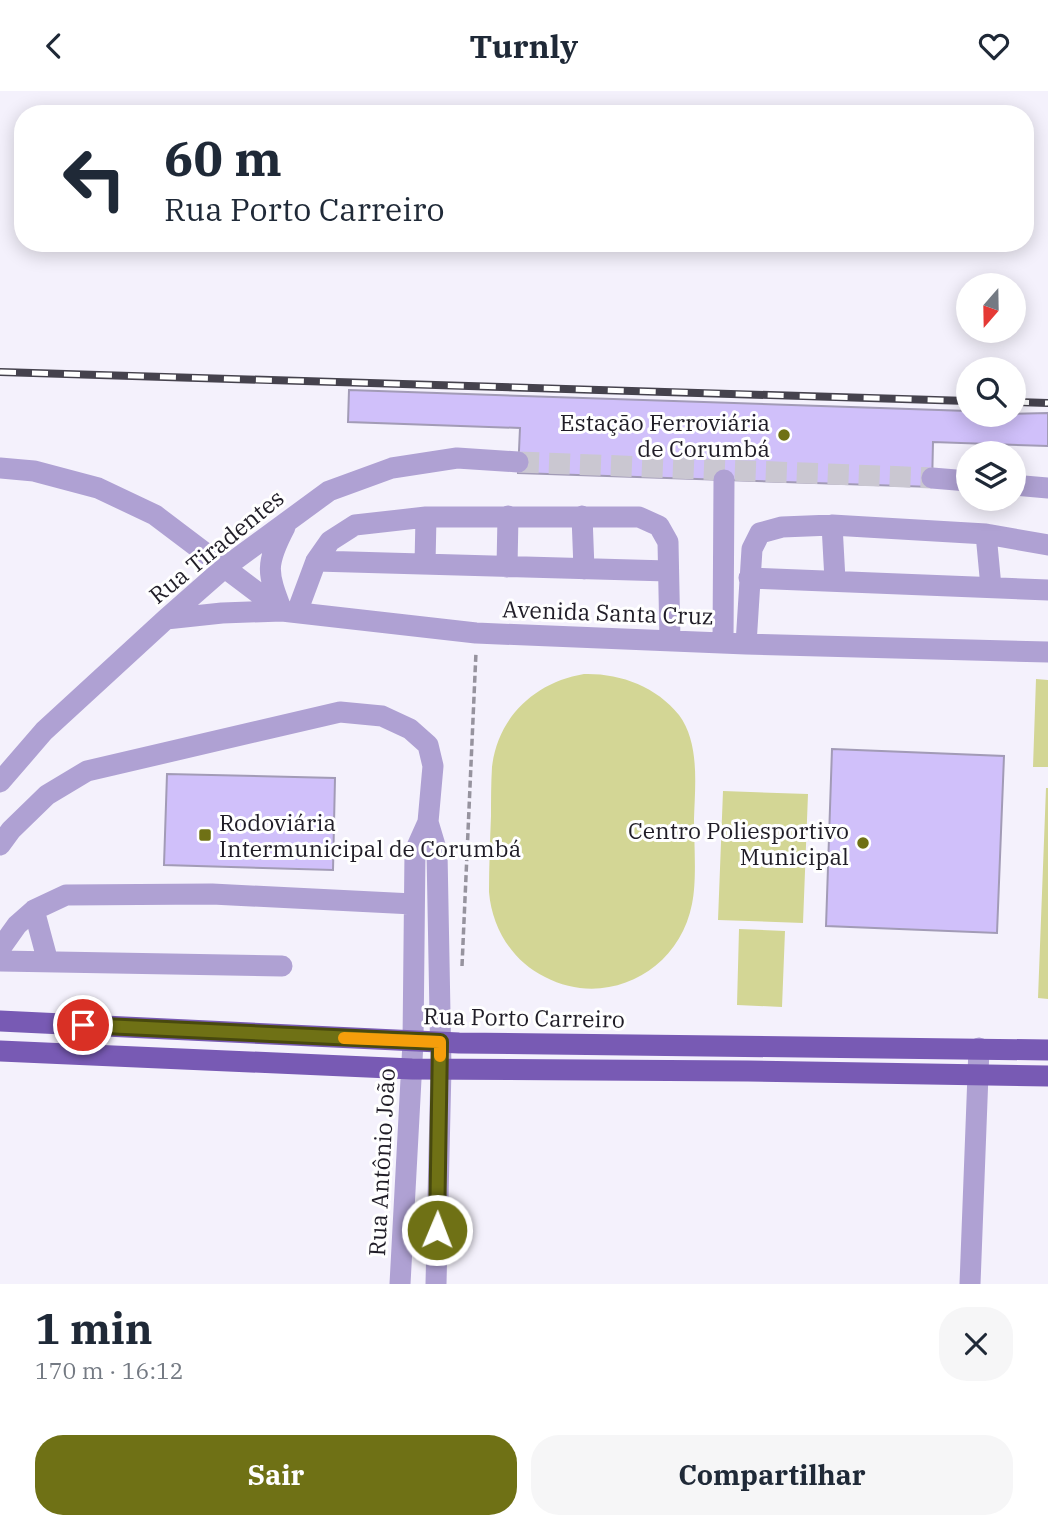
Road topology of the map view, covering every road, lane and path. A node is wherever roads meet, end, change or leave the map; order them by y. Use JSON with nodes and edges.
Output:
{"nodes":[{"id":1,"x":519,"y":462,"type":"tunnel mouth"},
{"id":2,"x":0,"y":468,"type":"edge"},
{"id":3,"x":932,"y":478,"type":"tunnel mouth"},
{"id":4,"x":724,"y":480,"type":"dead end"},
{"id":5,"x":956,"y":480,"type":"edge"},
{"id":6,"x":1026,"y":486,"type":"edge"},
{"id":7,"x":1048,"y":488,"type":"edge"},
{"id":8,"x":508,"y":516,"type":"junction"},
{"id":9,"x":582,"y":516,"type":"junction"},
{"id":10,"x":426,"y":517,"type":"junction"},
{"id":11,"x":287,"y":522,"type":"junction"},
{"id":12,"x":832,"y":525,"type":"junction"},
{"id":13,"x":986,"y":534,"type":"junction"},
{"id":14,"x":1048,"y":545,"type":"edge"},
{"id":15,"x":316,"y":561,"type":"junction"},
{"id":16,"x":425,"y":564,"type":"junction"},
{"id":17,"x":507,"y":567,"type":"junction"},
{"id":18,"x":224,"y":568,"type":"junction"},
{"id":19,"x":584,"y":569,"type":"junction"},
{"id":20,"x":667,"y":572,"type":"junction"},
{"id":21,"x":749,"y":578,"type":"junction"},
{"id":22,"x":835,"y":580,"type":"junction"},
{"id":23,"x":991,"y":587,"type":"junction"},
{"id":24,"x":1048,"y":590,"type":"edge"},
{"id":25,"x":290,"y":611,"type":"junction"},
{"id":26,"x":166,"y":618,"type":"junction"},
{"id":27,"x":477,"y":632,"type":"junction"},
{"id":28,"x":670,"y":641,"type":"junction"},
{"id":29,"x":723,"y":643,"type":"junction"},
{"id":30,"x":746,"y":644,"type":"junction"},
{"id":31,"x":1048,"y":652,"type":"edge"},
{"id":32,"x":0,"y":782,"type":"edge"},
{"id":33,"x":428,"y":822,"type":"junction"},
{"id":34,"x":0,"y":845,"type":"edge"},
{"id":35,"x":413,"y":904,"type":"junction"},
{"id":36,"x":34,"y":910,"type":"junction"},
{"id":37,"x":0,"y":949,"type":"edge"},
{"id":38,"x":0,"y":961,"type":"edge"},
{"id":39,"x":48,"y":962,"type":"junction"},
{"id":40,"x":282,"y":966,"type":"dead end"},
{"id":41,"x":462,"y":975,"type":"dead end"},
{"id":42,"x":0,"y":1021,"type":"edge"},
{"id":43,"x":413,"y":1042,"type":"junction"},
{"id":44,"x":440,"y":1042,"type":"junction"},
{"id":45,"x":748,"y":1047,"type":"junction"},
{"id":46,"x":979,"y":1048,"type":"junction"},
{"id":47,"x":1048,"y":1050,"type":"edge"},
{"id":48,"x":0,"y":1051,"type":"edge"},
{"id":49,"x":412,"y":1069,"type":"junction"},
{"id":50,"x":441,"y":1069,"type":"junction"},
{"id":51,"x":748,"y":1071,"type":"junction"},
{"id":52,"x":976,"y":1074,"type":"junction"},
{"id":53,"x":1048,"y":1076,"type":"edge"},
{"id":54,"x":400,"y":1284,"type":"edge"},
{"id":55,"x":436,"y":1284,"type":"edge"},
{"id":56,"x":970,"y":1284,"type":"edge"}],
"edges":[{"from":1,"to":11,"type":"street","name":"Rua Tiradentes"},
{"from":2,"to":18,"type":"street"},
{"from":3,"to":5,"type":"street"},
{"from":4,"to":29,"type":"street"},
{"from":6,"to":7,"type":"street"},
{"from":8,"to":9,"type":"street"},
{"from":8,"to":10,"type":"street"},
{"from":8,"to":17,"type":"street"},
{"from":9,"to":19,"type":"street"},
{"from":9,"to":20,"type":"street"},
{"from":10,"to":15,"type":"street"},
{"from":10,"to":16,"type":"street"},
{"from":11,"to":18,"type":"street","name":"Rua Tiradentes"},
{"from":11,"to":25,"type":"street"},
{"from":12,"to":13,"type":"street"},
{"from":12,"to":21,"type":"street"},
{"from":12,"to":22,"type":"street"},
{"from":13,"to":14,"type":"street"},
{"from":13,"to":23,"type":"street"},
{"from":15,"to":16,"type":"street"},
{"from":15,"to":25,"type":"street"},
{"from":16,"to":17,"type":"street"},
{"from":17,"to":19,"type":"street"},
{"from":18,"to":25,"type":"street"},
{"from":18,"to":26,"type":"street","name":"Rua Tiradentes"},
{"from":19,"to":20,"type":"street"},
{"from":20,"to":28,"type":"street"},
{"from":21,"to":22,"type":"street"},
{"from":21,"to":30,"type":"street"},
{"from":22,"to":23,"type":"street"},
{"from":23,"to":24,"type":"street"},
{"from":25,"to":26,"type":"street","name":"Avenida Santa Cruz"},
{"from":25,"to":27,"type":"street","name":"Avenida Santa Cruz"},
{"from":26,"to":32,"type":"street","name":"Rua Tiradentes"},
{"from":27,"to":28,"type":"street","name":"Avenida Santa Cruz"},
{"from":27,"to":41,"type":"path"},
{"from":28,"to":29,"type":"street","name":"Avenida Santa Cruz"},
{"from":29,"to":30,"type":"street","name":"Avenida Santa Cruz"},
{"from":30,"to":31,"type":"street","name":"Avenida Santa Cruz"},
{"from":33,"to":34,"type":"street"},
{"from":33,"to":35,"type":"street","name":"Rua Antônio João"},
{"from":33,"to":44,"type":"street"},
{"from":35,"to":36,"type":"street"},
{"from":35,"to":43,"type":"street","name":"Rua Antônio João"},
{"from":36,"to":37,"type":"street"},
{"from":36,"to":39,"type":"street"},
{"from":38,"to":39,"type":"street"},
{"from":39,"to":40,"type":"street"},
{"from":42,"to":43,"type":"main road","name":"Rua Porto Carreiro"},
{"from":43,"to":44,"type":"main road","name":"Rua Porto Carreiro"},
{"from":43,"to":49,"type":"street","name":"Rua Antônio João"},
{"from":44,"to":45,"type":"main road","name":"Rua Porto Carreiro"},
{"from":44,"to":50,"type":"street"},
{"from":45,"to":46,"type":"main road","name":"Rua Porto Carreiro"},
{"from":45,"to":51,"type":"main road"},
{"from":46,"to":47,"type":"main road","name":"Rua Porto Carreiro"},
{"from":46,"to":52,"type":"street"},
{"from":48,"to":49,"type":"main road"},
{"from":49,"to":50,"type":"main road"},
{"from":49,"to":54,"type":"street","name":"Rua Antônio João"},
{"from":50,"to":51,"type":"main road"},
{"from":50,"to":55,"type":"street"},
{"from":51,"to":52,"type":"main road"},
{"from":52,"to":53,"type":"main road"},
{"from":52,"to":56,"type":"street"}]}
